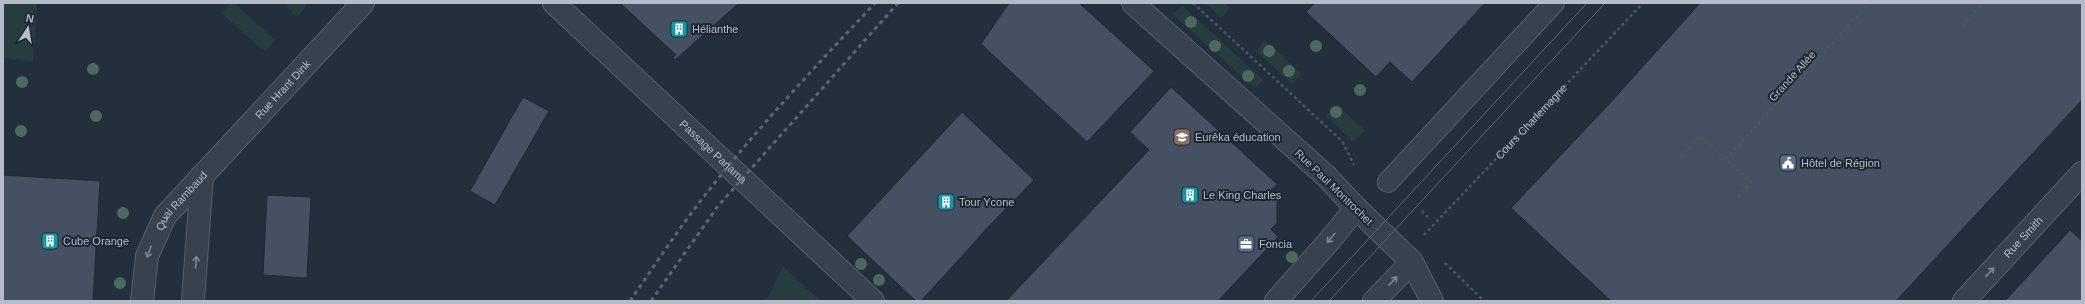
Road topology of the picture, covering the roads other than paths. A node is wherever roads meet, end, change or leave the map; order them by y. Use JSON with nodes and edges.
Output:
{"nodes":[{"id":1,"x":363,"y":3,"type":"edge"},
{"id":2,"x":554,"y":3,"type":"edge"},
{"id":3,"x":1132,"y":3,"type":"edge"},
{"id":4,"x":1554,"y":3,"type":"edge"},
{"id":5,"x":2082,"y":173,"type":"edge"},
{"id":6,"x":202,"y":175,"type":"junction"},
{"id":7,"x":1388,"y":182,"type":"dead end"},
{"id":8,"x":1356,"y":208,"type":"junction"},
{"id":9,"x":1412,"y":262,"type":"junction"},
{"id":10,"x":142,"y":301,"type":"edge"},
{"id":11,"x":193,"y":301,"type":"edge"},
{"id":12,"x":873,"y":301,"type":"edge"},
{"id":13,"x":1276,"y":301,"type":"edge"},
{"id":14,"x":1374,"y":301,"type":"edge"},
{"id":15,"x":1432,"y":301,"type":"edge"},
{"id":16,"x":1964,"y":301,"type":"edge"}],
"edges":[{"from":1,"to":6,"type":"street","name":"Rue Hrant Dink"},
{"from":2,"to":12,"type":"street","name":"Passage Panama"},
{"from":3,"to":8,"type":"street","name":"Rue Paul Montrochet"},
{"from":4,"to":7,"type":"street"},
{"from":16,"to":5,"type":"street","name":"Rue Smith","one_way":true},
{"from":6,"to":10,"type":"street","name":"Quai Rambaud","one_way":true},
{"from":11,"to":6,"type":"street","name":"Quai Rambaud","one_way":true},
{"from":8,"to":9,"type":"street","name":"Rue Paul Montrochet"},
{"from":8,"to":13,"type":"street","one_way":true},
{"from":14,"to":9,"type":"street","one_way":true},
{"from":9,"to":15,"type":"street","name":"Rue Paul Montrochet"}]}
